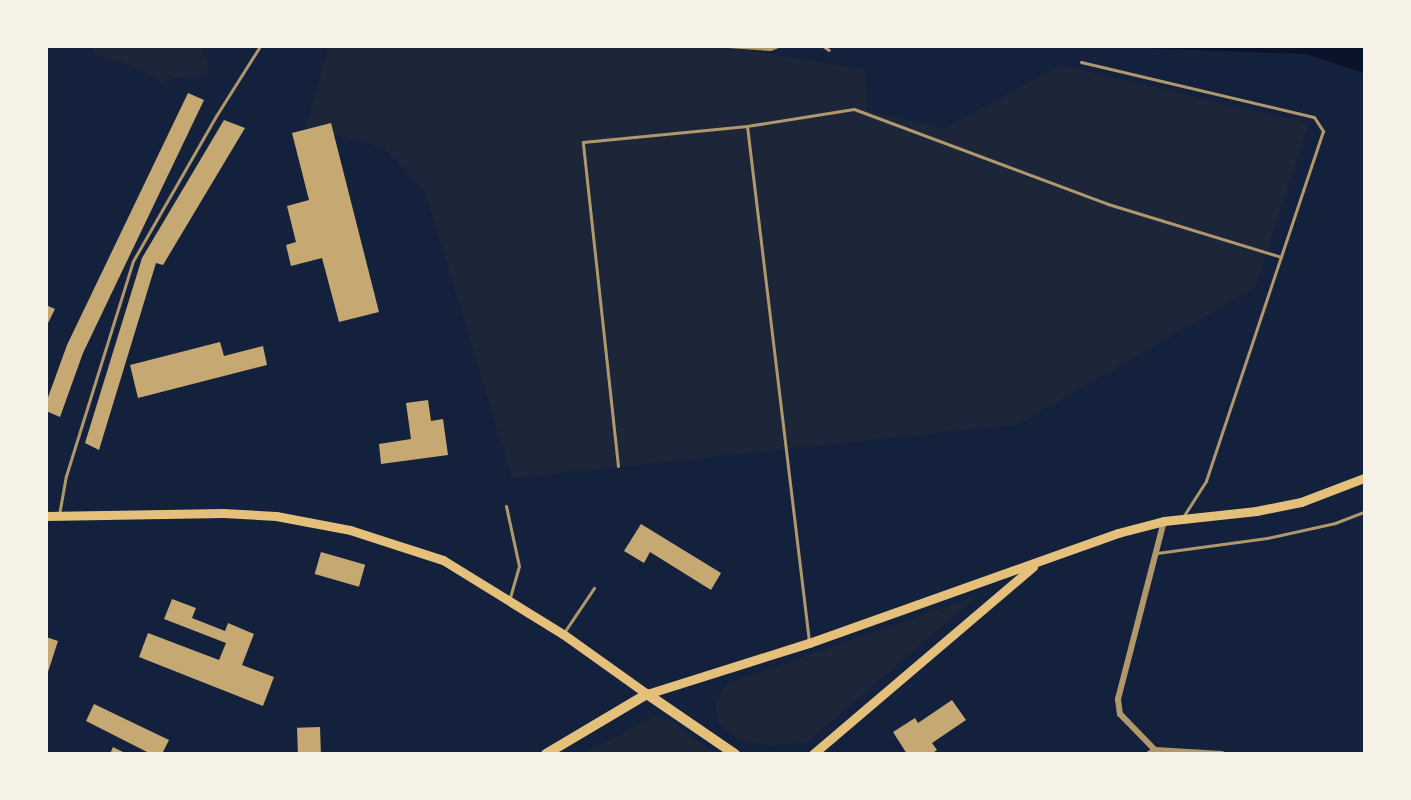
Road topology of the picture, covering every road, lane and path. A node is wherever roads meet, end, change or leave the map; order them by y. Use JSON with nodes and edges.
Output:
{"nodes":[{"id":1,"x":260,"y":46,"type":"edge"},
{"id":2,"x":728,"y":46,"type":"edge"},
{"id":3,"x":778,"y":46,"type":"edge"},
{"id":4,"x":823,"y":46,"type":"edge"},
{"id":5,"x":829,"y":50,"type":"dead end"},
{"id":6,"x":1081,"y":62,"type":"dead end"},
{"id":7,"x":747,"y":126,"type":"junction"},
{"id":8,"x":1281,"y":257,"type":"junction"},
{"id":9,"x":618,"y":466,"type":"dead end"},
{"id":10,"x":1365,"y":478,"type":"edge"},
{"id":11,"x":506,"y":506,"type":"dead end"},
{"id":12,"x":1365,"y":512,"type":"edge"},
{"id":13,"x":46,"y":516,"type":"edge"},
{"id":14,"x":59,"y":516,"type":"junction"},
{"id":15,"x":1182,"y":518,"type":"junction"},
{"id":16,"x":1164,"y":521,"type":"junction"},
{"id":17,"x":1155,"y":553,"type":"junction"},
{"id":18,"x":1038,"y":563,"type":"junction"},
{"id":19,"x":594,"y":588,"type":"dead end"},
{"id":20,"x":509,"y":601,"type":"junction"},
{"id":21,"x":563,"y":634,"type":"junction"},
{"id":22,"x":809,"y":643,"type":"junction"},
{"id":23,"x":647,"y":694,"type":"junction"},
{"id":24,"x":1152,"y":752,"type":"edge"},
{"id":25,"x":1180,"y":752,"type":"edge"},
{"id":26,"x":546,"y":753,"type":"edge"},
{"id":27,"x":735,"y":753,"type":"edge"},
{"id":28,"x":813,"y":753,"type":"edge"},
{"id":29,"x":1222,"y":753,"type":"edge"}],
"edges":[{"from":1,"to":14,"type":"lane"},
{"from":2,"to":3,"type":"lane"},
{"from":4,"to":5,"type":"lane"},
{"from":6,"to":8,"type":"lane"},
{"from":7,"to":8,"type":"lane"},
{"from":7,"to":9,"type":"lane"},
{"from":7,"to":22,"type":"lane"},
{"from":8,"to":15,"type":"lane"},
{"from":10,"to":15,"type":"main road"},
{"from":11,"to":20,"type":"lane"},
{"from":12,"to":17,"type":"lane"},
{"from":13,"to":14,"type":"main road"},
{"from":14,"to":20,"type":"main road"},
{"from":15,"to":16,"type":"main road"},
{"from":16,"to":17,"type":"street"},
{"from":16,"to":18,"type":"main road"},
{"from":17,"to":24,"type":"street"},
{"from":18,"to":22,"type":"main road"},
{"from":18,"to":28,"type":"main road"},
{"from":19,"to":21,"type":"lane"},
{"from":20,"to":21,"type":"main road"},
{"from":21,"to":23,"type":"main road"},
{"from":22,"to":23,"type":"main road"},
{"from":23,"to":26,"type":"main road"},
{"from":23,"to":27,"type":"main road"},
{"from":24,"to":25,"type":"street"},
{"from":25,"to":29,"type":"street"}]}
